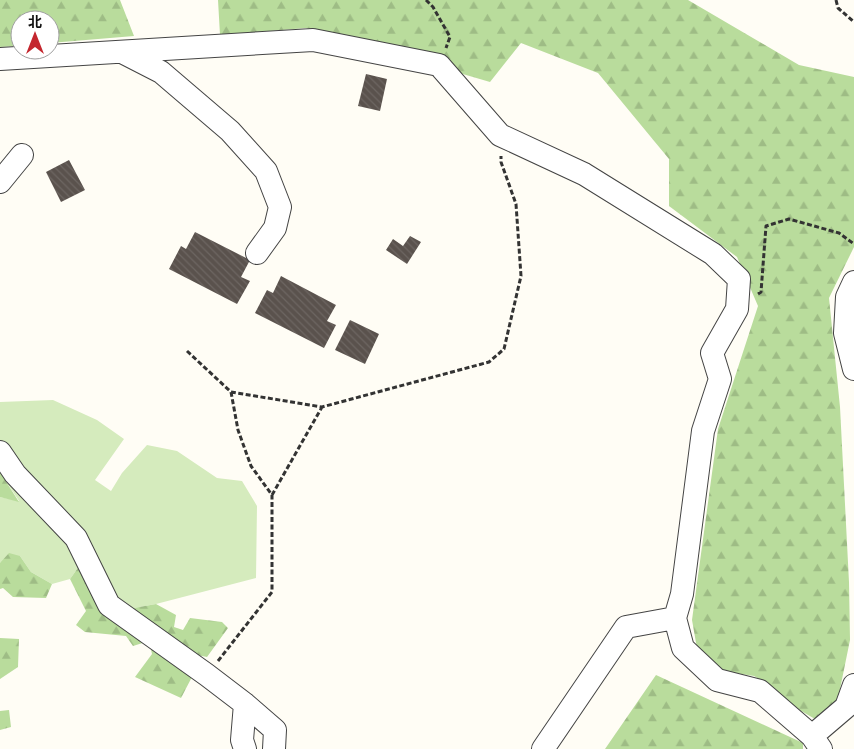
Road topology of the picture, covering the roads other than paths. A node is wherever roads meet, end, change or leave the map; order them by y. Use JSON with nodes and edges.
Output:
{"nodes":[{"id":1,"x":121,"y":52,"type":"junction"},
{"id":2,"x":0,"y":59,"type":"edge"},
{"id":3,"x":22,"y":155,"type":"dead end"},
{"id":4,"x":0,"y":182,"type":"edge"},
{"id":5,"x":257,"y":253,"type":"dead end"},
{"id":6,"x":854,"y":282,"type":"edge"},
{"id":7,"x":854,"y":370,"type":"edge"},
{"id":8,"x":2,"y":461,"type":"edge"},
{"id":9,"x":675,"y":618,"type":"junction"},
{"id":10,"x":854,"y":685,"type":"edge"},
{"id":11,"x":245,"y":704,"type":"junction"},
{"id":12,"x":817,"y":743,"type":"edge"},
{"id":13,"x":245,"y":749,"type":"edge"},
{"id":14,"x":274,"y":749,"type":"edge"},
{"id":15,"x":543,"y":749,"type":"edge"}],
"edges":[{"from":1,"to":2,"type":"lane"},
{"from":1,"to":5,"type":"lane"},
{"from":1,"to":9,"type":"lane"},
{"from":3,"to":4,"type":"lane"},
{"from":6,"to":7,"type":"lane"},
{"from":8,"to":11,"type":"lane"},
{"from":9,"to":12,"type":"lane"},
{"from":9,"to":15,"type":"lane"},
{"from":10,"to":12,"type":"lane"},
{"from":11,"to":13,"type":"lane"},
{"from":11,"to":14,"type":"lane"}]}
